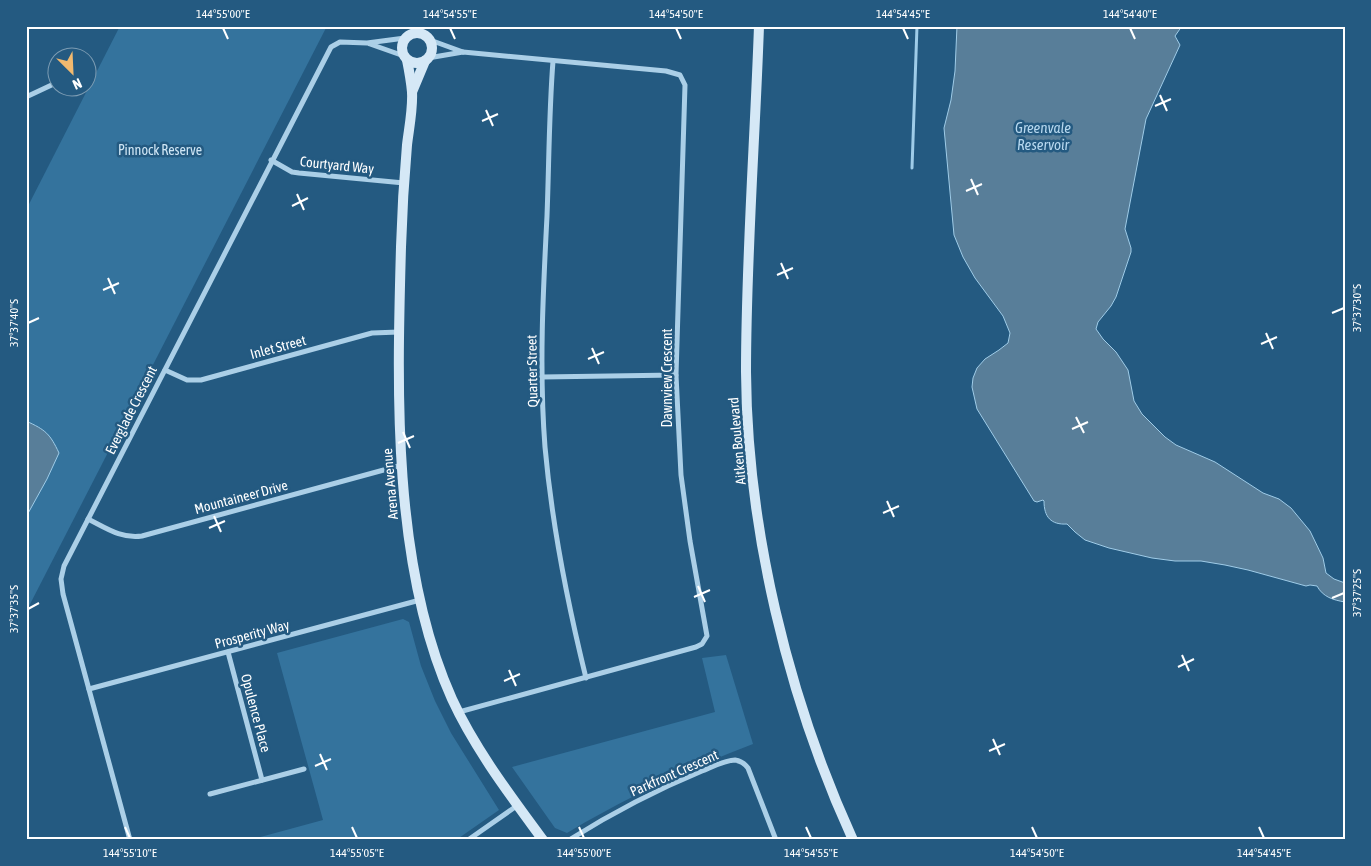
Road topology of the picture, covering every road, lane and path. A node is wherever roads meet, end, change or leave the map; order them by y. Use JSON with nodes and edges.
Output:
{"nodes":[{"id":1,"x":759,"y":26,"type":"edge"},
{"id":2,"x":409,"y":33,"type":"edge"},
{"id":3,"x":427,"y":34,"type":"edge"},
{"id":4,"x":367,"y":44,"type":"junction"},
{"id":5,"x":463,"y":52,"type":"junction"},
{"id":6,"x":405,"y":58,"type":"junction"},
{"id":7,"x":427,"y":59,"type":"junction"},
{"id":8,"x":553,"y":61,"type":"junction"},
{"id":9,"x":48,"y":87,"type":"edge"},
{"id":10,"x":412,"y":93,"type":"junction"},
{"id":11,"x":26,"y":97,"type":"edge"},
{"id":12,"x":272,"y":160,"type":"junction"},
{"id":13,"x":404,"y":183,"type":"junction"},
{"id":14,"x":398,"y":332,"type":"junction"},
{"id":15,"x":165,"y":370,"type":"junction"},
{"id":16,"x":676,"y":375,"type":"junction"},
{"id":17,"x":542,"y":377,"type":"junction"},
{"id":18,"x":402,"y":465,"type":"junction"},
{"id":19,"x":88,"y":519,"type":"junction"},
{"id":20,"x":421,"y":600,"type":"junction"},
{"id":21,"x":228,"y":652,"type":"junction"},
{"id":22,"x":586,"y":678,"type":"junction"},
{"id":23,"x":89,"y":689,"type":"junction"},
{"id":24,"x":459,"y":712,"type":"junction"},
{"id":25,"x":304,"y":769,"type":"dead end"},
{"id":26,"x":262,"y":780,"type":"junction"},
{"id":27,"x":210,"y":794,"type":"dead end"},
{"id":28,"x":518,"y":805,"type":"junction"},
{"id":29,"x":130,"y":840,"type":"edge"},
{"id":30,"x":468,"y":840,"type":"edge"},
{"id":31,"x":542,"y":840,"type":"edge"},
{"id":32,"x":569,"y":840,"type":"edge"},
{"id":33,"x":776,"y":840,"type":"edge"},
{"id":34,"x":852,"y":840,"type":"edge"}],
"edges":[{"from":1,"to":34,"type":"street","name":"Aitken Boulevard"},
{"from":2,"to":3,"type":"street"},
{"from":2,"to":4,"type":"street","name":"Everglade Crescent"},
{"from":2,"to":6,"type":"street"},
{"from":3,"to":5,"type":"street","name":"Dawnview Crescent"},
{"from":3,"to":7,"type":"street"},
{"from":4,"to":6,"type":"street","name":"Everglade Crescent"},
{"from":4,"to":12,"type":"street","name":"Everglade Crescent"},
{"from":5,"to":7,"type":"street","name":"Dawnview Crescent"},
{"from":5,"to":8,"type":"street","name":"Dawnview Crescent"},
{"from":6,"to":7,"type":"street"},
{"from":6,"to":10,"type":"street","name":"Arena Avenue"},
{"from":7,"to":10,"type":"street","name":"Arena Avenue"},
{"from":8,"to":16,"type":"street","name":"Dawnview Crescent"},
{"from":8,"to":17,"type":"street","name":"Quarter Street"},
{"from":9,"to":11,"type":"street"},
{"from":10,"to":13,"type":"street","name":"Arena Avenue"},
{"from":12,"to":13,"type":"street","name":"Courtyard Way"},
{"from":12,"to":15,"type":"street","name":"Everglade Crescent"},
{"from":13,"to":14,"type":"street","name":"Arena Avenue"},
{"from":14,"to":15,"type":"street","name":"Inlet Street"},
{"from":14,"to":18,"type":"street","name":"Arena Avenue"},
{"from":15,"to":19,"type":"street","name":"Everglade Crescent"},
{"from":16,"to":17,"type":"street"},
{"from":16,"to":22,"type":"street","name":"Dawnview Crescent"},
{"from":17,"to":22,"type":"street","name":"Quarter Street"},
{"from":18,"to":19,"type":"street","name":"Mountaineer Drive"},
{"from":18,"to":20,"type":"street","name":"Arena Avenue"},
{"from":19,"to":23,"type":"street","name":"Everglade Crescent"},
{"from":20,"to":21,"type":"street","name":"Prosperity Way"},
{"from":20,"to":24,"type":"street","name":"Arena Avenue"},
{"from":21,"to":23,"type":"street","name":"Prosperity Way"},
{"from":21,"to":26,"type":"street","name":"Opulence Place"},
{"from":22,"to":24,"type":"street","name":"Dawnview Crescent"},
{"from":23,"to":29,"type":"street","name":"Everglade Crescent"},
{"from":24,"to":28,"type":"street","name":"Arena Avenue"},
{"from":25,"to":26,"type":"street"},
{"from":26,"to":27,"type":"street"},
{"from":28,"to":30,"type":"street"},
{"from":28,"to":31,"type":"street","name":"Arena Avenue"},
{"from":32,"to":33,"type":"street","name":"Parkfront Crescent"}]}
